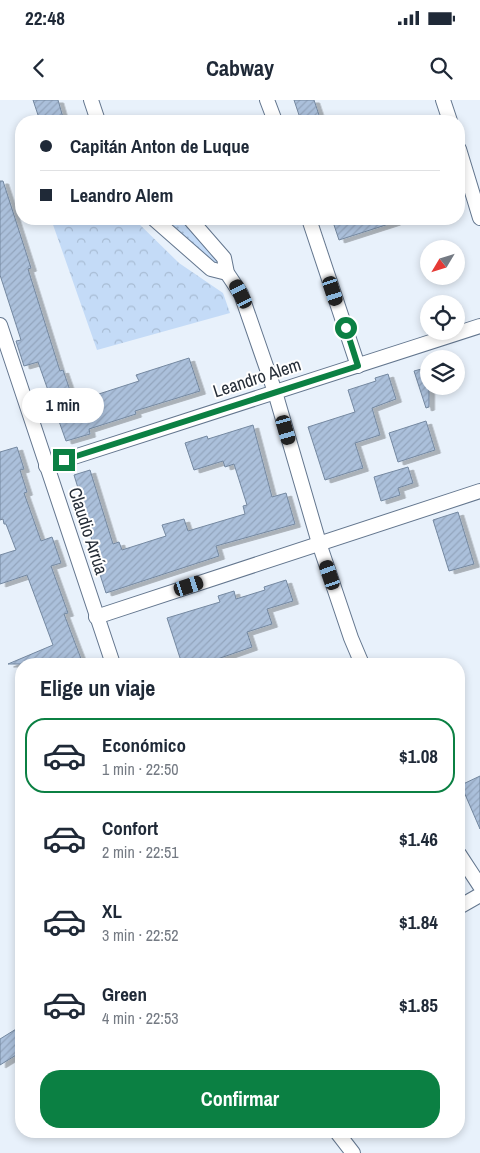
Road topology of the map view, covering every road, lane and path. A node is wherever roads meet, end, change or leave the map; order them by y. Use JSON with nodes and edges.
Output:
{"nodes":[{"id":1,"x":91,"y":100,"type":"edge"},
{"id":2,"x":267,"y":100,"type":"edge"},
{"id":3,"x":444,"y":100,"type":"edge"},
{"id":4,"x":96,"y":115,"type":"edge"},
{"id":5,"x":273,"y":115,"type":"edge"},
{"id":6,"x":448,"y":115,"type":"edge"},
{"id":7,"x":465,"y":169,"type":"edge"},
{"id":8,"x":480,"y":218,"type":"edge"},
{"id":9,"x":161,"y":225,"type":"edge"},
{"id":10,"x":195,"y":225,"type":"edge"},
{"id":11,"x":310,"y":225,"type":"edge"},
{"id":12,"x":227,"y":273,"type":"junction"},
{"id":13,"x":0,"y":325,"type":"edge"},
{"id":14,"x":480,"y":326,"type":"edge"},
{"id":15,"x":358,"y":366,"type":"junction"},
{"id":16,"x":275,"y":392,"type":"junction"},
{"id":17,"x":46,"y":466,"type":"junction"},
{"id":18,"x":480,"y":491,"type":"edge"},
{"id":19,"x":319,"y":543,"type":"junction"},
{"id":20,"x":96,"y":616,"type":"junction"},
{"id":21,"x":110,"y":658,"type":"edge"},
{"id":22,"x":359,"y":658,"type":"edge"},
{"id":23,"x":465,"y":863,"type":"edge"},
{"id":24,"x":480,"y":886,"type":"edge"},
{"id":25,"x":480,"y":895,"type":"edge"},
{"id":26,"x":465,"y":904,"type":"edge"},
{"id":27,"x":341,"y":1138,"type":"edge"},
{"id":28,"x":353,"y":1153,"type":"edge"}],
"edges":[{"from":1,"to":4,"type":"street"},
{"from":2,"to":5,"type":"street"},
{"from":3,"to":6,"type":"street"},
{"from":7,"to":8,"type":"street"},
{"from":9,"to":12,"type":"street"},
{"from":10,"to":12,"type":"street"},
{"from":11,"to":15,"type":"street"},
{"from":12,"to":16,"type":"street"},
{"from":13,"to":17,"type":"street","name":"Claudio Arrúa"},
{"from":14,"to":15,"type":"street","name":"Leandro Alem"},
{"from":15,"to":16,"type":"street","name":"Leandro Alem"},
{"from":16,"to":17,"type":"street","name":"Leandro Alem"},
{"from":16,"to":19,"type":"street"},
{"from":17,"to":20,"type":"street","name":"Claudio Arrúa"},
{"from":18,"to":19,"type":"street"},
{"from":19,"to":20,"type":"street"},
{"from":19,"to":22,"type":"street"},
{"from":20,"to":21,"type":"street","name":"Claudio Arrúa"},
{"from":23,"to":24,"type":"street"},
{"from":25,"to":26,"type":"street"},
{"from":27,"to":28,"type":"street"}]}
